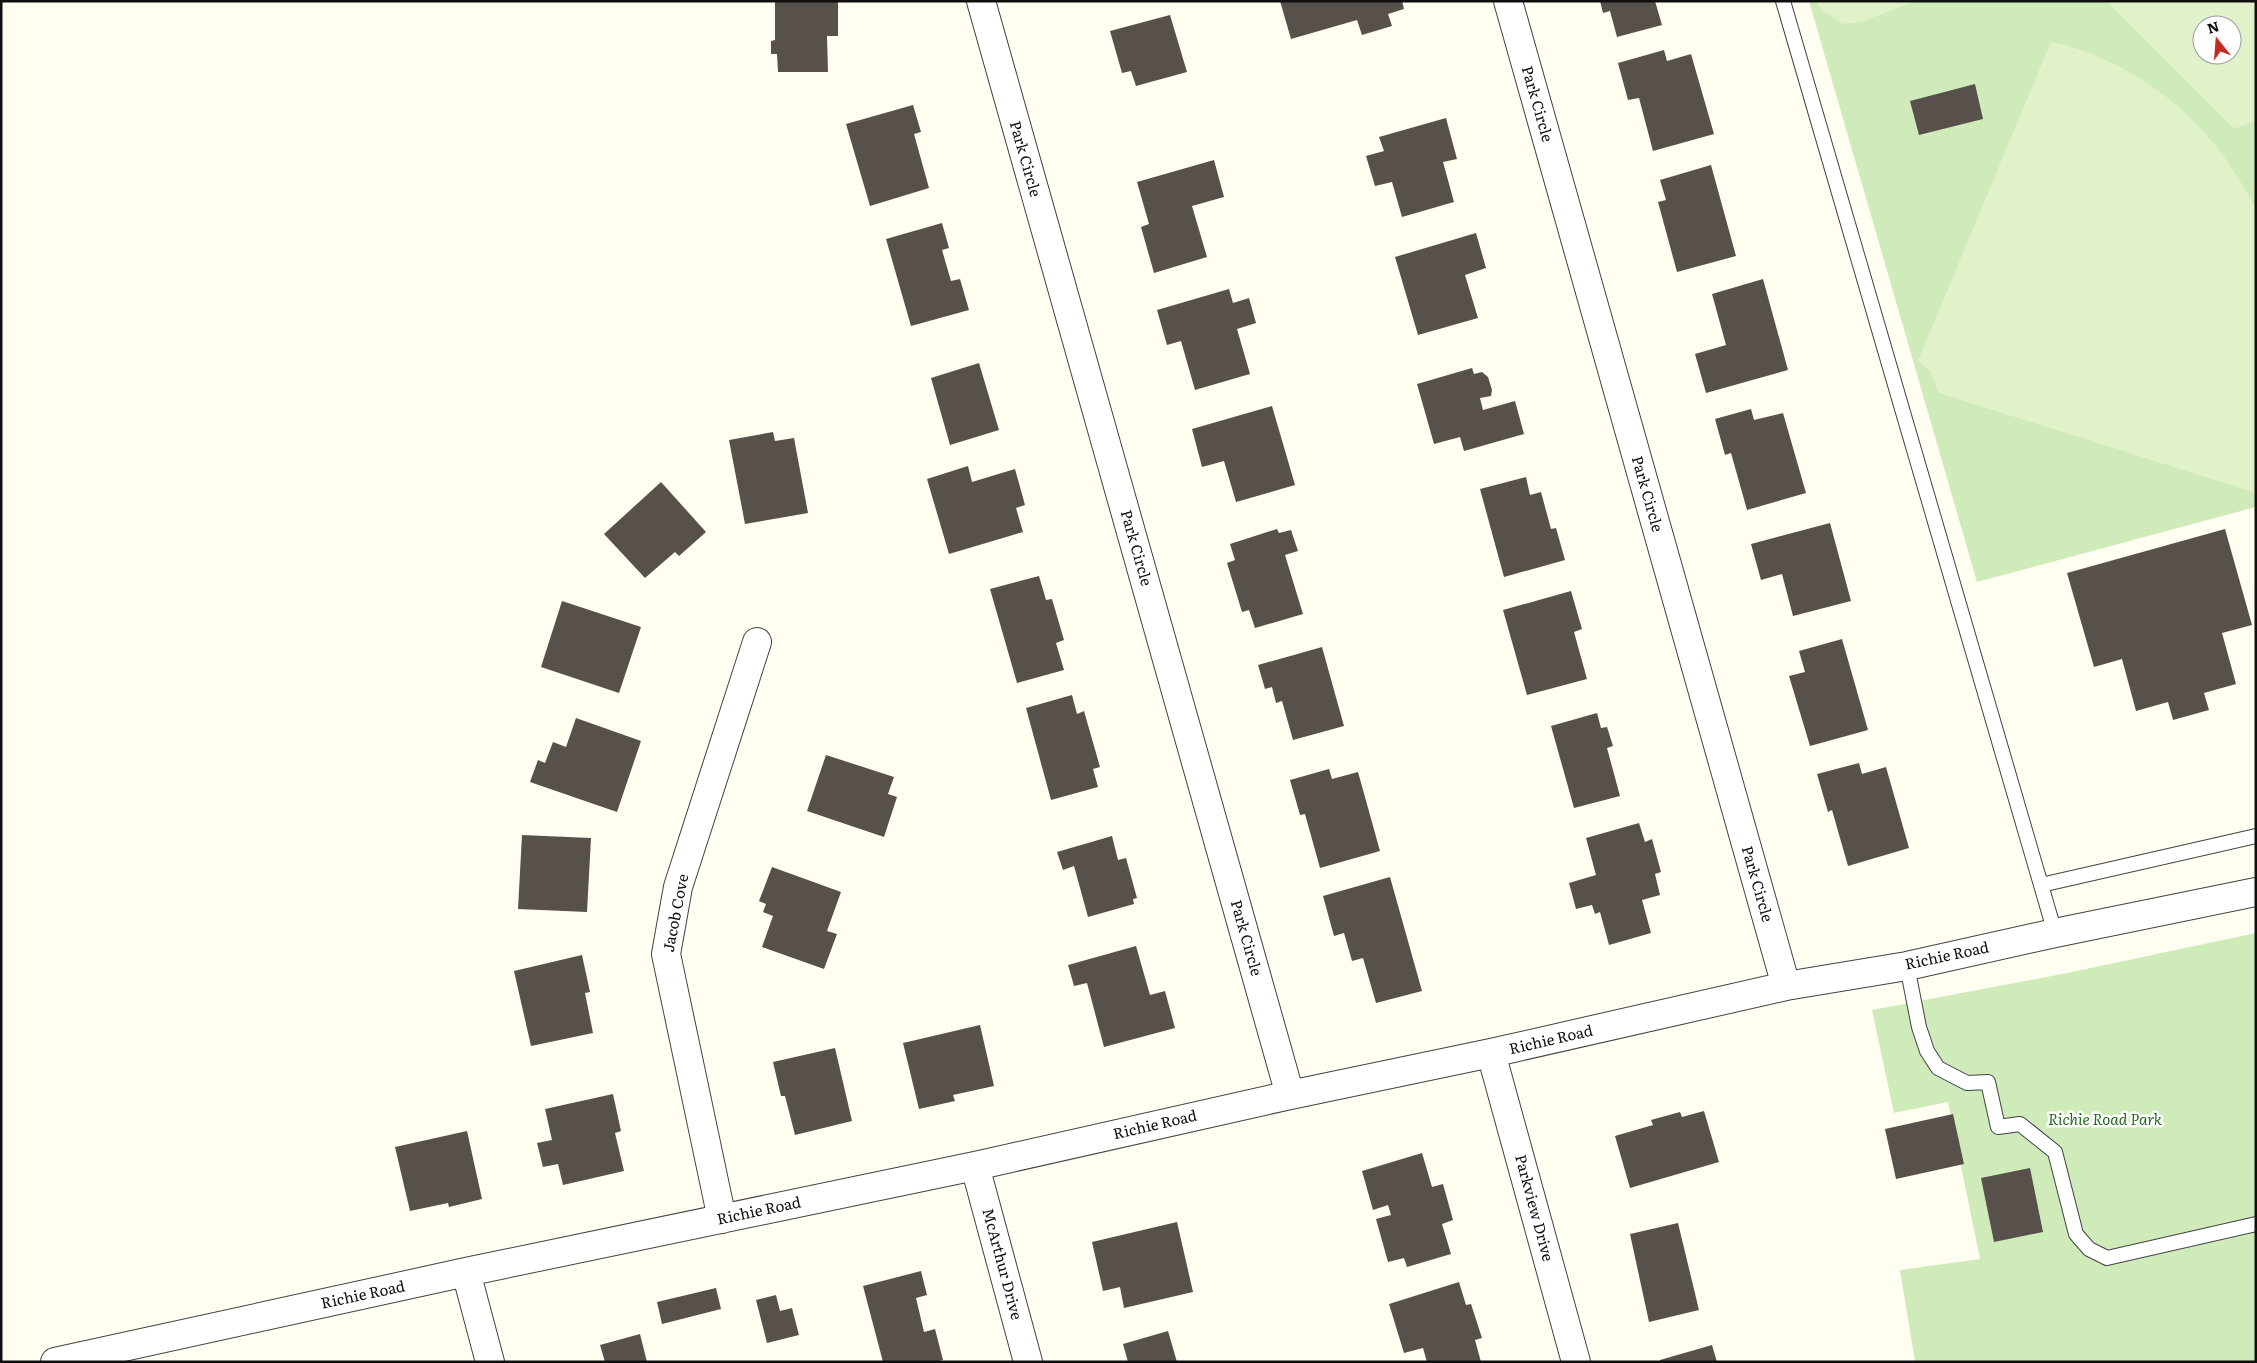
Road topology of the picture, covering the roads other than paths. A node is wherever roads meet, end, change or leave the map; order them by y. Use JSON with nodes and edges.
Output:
{"nodes":[{"id":1,"x":980,"y":1,"type":"edge"},
{"id":2,"x":1508,"y":1,"type":"edge"},
{"id":3,"x":1783,"y":1,"type":"edge"},
{"id":4,"x":757,"y":642,"type":"dead end"},
{"id":5,"x":2256,"y":836,"type":"edge"},
{"id":6,"x":2041,"y":885,"type":"junction"},
{"id":7,"x":2256,"y":892,"type":"edge"},
{"id":8,"x":2055,"y":933,"type":"junction"},
{"id":9,"x":1906,"y":966,"type":"junction"},
{"id":10,"x":1786,"y":986,"type":"junction"},
{"id":11,"x":1491,"y":1053,"type":"junction"},
{"id":12,"x":1290,"y":1095,"type":"junction"},
{"id":13,"x":975,"y":1166,"type":"junction"},
{"id":14,"x":722,"y":1219,"type":"junction"},
{"id":15,"x":2256,"y":1224,"type":"edge"},
{"id":16,"x":466,"y":1272,"type":"junction"},
{"id":17,"x":55,"y":1362,"type":"edge"},
{"id":18,"x":490,"y":1362,"type":"edge"},
{"id":19,"x":1028,"y":1362,"type":"edge"},
{"id":20,"x":1576,"y":1362,"type":"edge"}],
"edges":[{"from":1,"to":12,"type":"street","name":"Park Circle"},
{"from":2,"to":10,"type":"street","name":"Park Circle"},
{"from":3,"to":6,"type":"lane"},
{"from":4,"to":14,"type":"street","name":"Jacob Cove"},
{"from":5,"to":6,"type":"lane"},
{"from":6,"to":8,"type":"lane"},
{"from":7,"to":8,"type":"street","name":"Richie Road"},
{"from":8,"to":9,"type":"street","name":"Richie Road"},
{"from":9,"to":10,"type":"street","name":"Richie Road"},
{"from":9,"to":15,"type":"lane"},
{"from":10,"to":11,"type":"street","name":"Richie Road"},
{"from":11,"to":12,"type":"street","name":"Richie Road"},
{"from":11,"to":20,"type":"street","name":"Parkview Drive"},
{"from":12,"to":13,"type":"street","name":"Richie Road"},
{"from":13,"to":14,"type":"street","name":"Richie Road"},
{"from":13,"to":19,"type":"street","name":"McArthur Drive"},
{"from":14,"to":16,"type":"street","name":"Richie Road"},
{"from":16,"to":17,"type":"street","name":"Richie Road"},
{"from":16,"to":18,"type":"street"}]}
